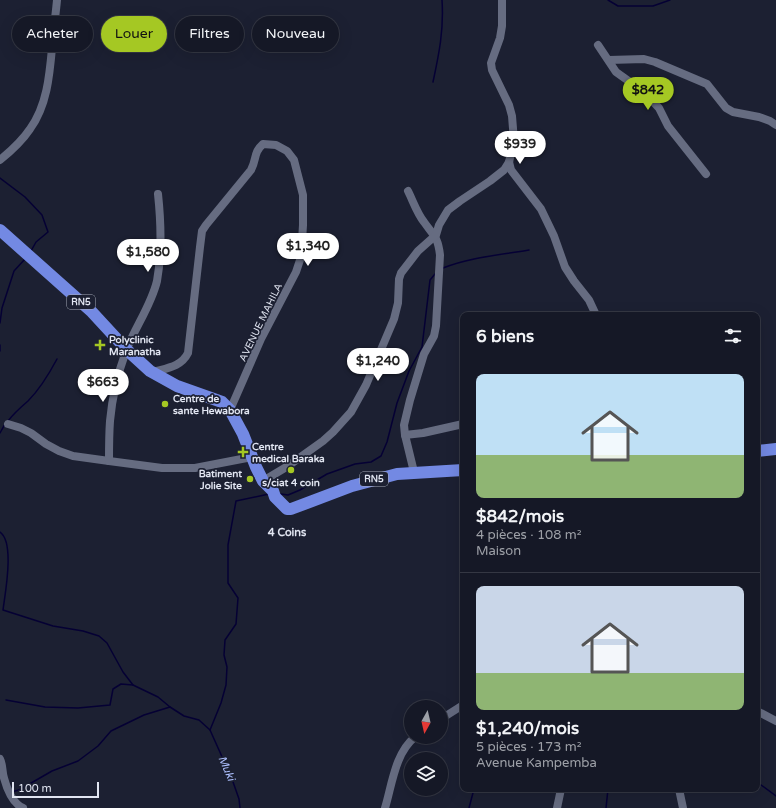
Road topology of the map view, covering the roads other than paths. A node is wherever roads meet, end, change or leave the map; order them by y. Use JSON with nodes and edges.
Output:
{"nodes":[{"id":1,"x":56,"y":0,"type":"edge"},
{"id":2,"x":502,"y":0,"type":"edge"},
{"id":3,"x":598,"y":45,"type":"dead end"},
{"id":4,"x":608,"y":60,"type":"junction"},
{"id":5,"x":776,"y":125,"type":"edge"},
{"id":6,"x":1,"y":157,"type":"edge"},
{"id":7,"x":509,"y":162,"type":"junction"},
{"id":8,"x":706,"y":174,"type":"dead end"},
{"id":9,"x":408,"y":191,"type":"dead end"},
{"id":10,"x":158,"y":194,"type":"dead end"},
{"id":11,"x":0,"y":230,"type":"edge"},
{"id":12,"x":436,"y":235,"type":"junction"},
{"id":13,"x":595,"y":312,"type":"edge"},
{"id":14,"x":127,"y":350,"type":"junction"},
{"id":15,"x":153,"y":372,"type":"junction"},
{"id":16,"x":230,"y":410,"type":"junction"},
{"id":17,"x":8,"y":424,"type":"dead end"},
{"id":18,"x":460,"y":425,"type":"edge"},
{"id":19,"x":405,"y":435,"type":"junction"},
{"id":20,"x":776,"y":449,"type":"edge"},
{"id":21,"x":760,"y":451,"type":"edge"},
{"id":22,"x":252,"y":457,"type":"junction"},
{"id":23,"x":109,"y":461,"type":"junction"},
{"id":24,"x":460,"y":470,"type":"edge"},
{"id":25,"x":414,"y":472,"type":"junction"},
{"id":26,"x":263,"y":481,"type":"junction"},
{"id":27,"x":460,"y":707,"type":"edge"},
{"id":28,"x":760,"y":713,"type":"edge"},
{"id":29,"x":448,"y":715,"type":"edge"},
{"id":30,"x":776,"y":721,"type":"edge"},
{"id":31,"x":409,"y":744,"type":"edge"},
{"id":32,"x":0,"y":759,"type":"edge"},
{"id":33,"x":2,"y":778,"type":"edge"},
{"id":34,"x":560,"y":792,"type":"edge"},
{"id":35,"x":680,"y":792,"type":"edge"},
{"id":36,"x":21,"y":808,"type":"edge"},
{"id":37,"x":386,"y":808,"type":"edge"},
{"id":38,"x":557,"y":808,"type":"edge"},
{"id":39,"x":683,"y":808,"type":"edge"}],
"edges":[{"from":1,"to":6,"type":"street"},
{"from":2,"to":7,"type":"street"},
{"from":3,"to":4,"type":"street"},
{"from":4,"to":5,"type":"street"},
{"from":4,"to":8,"type":"street"},
{"from":7,"to":12,"type":"street"},
{"from":7,"to":13,"type":"street"},
{"from":9,"to":12,"type":"street"},
{"from":10,"to":14,"type":"street"},
{"from":11,"to":14,"type":"highway","number":"RN5"},
{"from":12,"to":19,"type":"street"},
{"from":12,"to":26,"type":"street"},
{"from":14,"to":15,"type":"highway","number":"RN5"},
{"from":14,"to":23,"type":"street"},
{"from":15,"to":16,"type":"highway","number":"RN5"},
{"from":15,"to":16,"type":"street","name":"AVENUE MAHILA"},
{"from":16,"to":22,"type":"highway","number":"RN5"},
{"from":17,"to":23,"type":"street"},
{"from":18,"to":19,"type":"street"},
{"from":19,"to":25,"type":"street"},
{"from":20,"to":21,"type":"highway"},
{"from":22,"to":23,"type":"street"},
{"from":22,"to":26,"type":"highway","number":"RN5"},
{"from":24,"to":25,"type":"highway","number":"RN5"},
{"from":25,"to":26,"type":"highway","number":"RN5"},
{"from":27,"to":29,"type":"street"},
{"from":28,"to":30,"type":"street"},
{"from":31,"to":37,"type":"street"},
{"from":32,"to":33,"type":"street"},
{"from":33,"to":36,"type":"street"},
{"from":34,"to":38,"type":"street"},
{"from":35,"to":39,"type":"street"}]}
